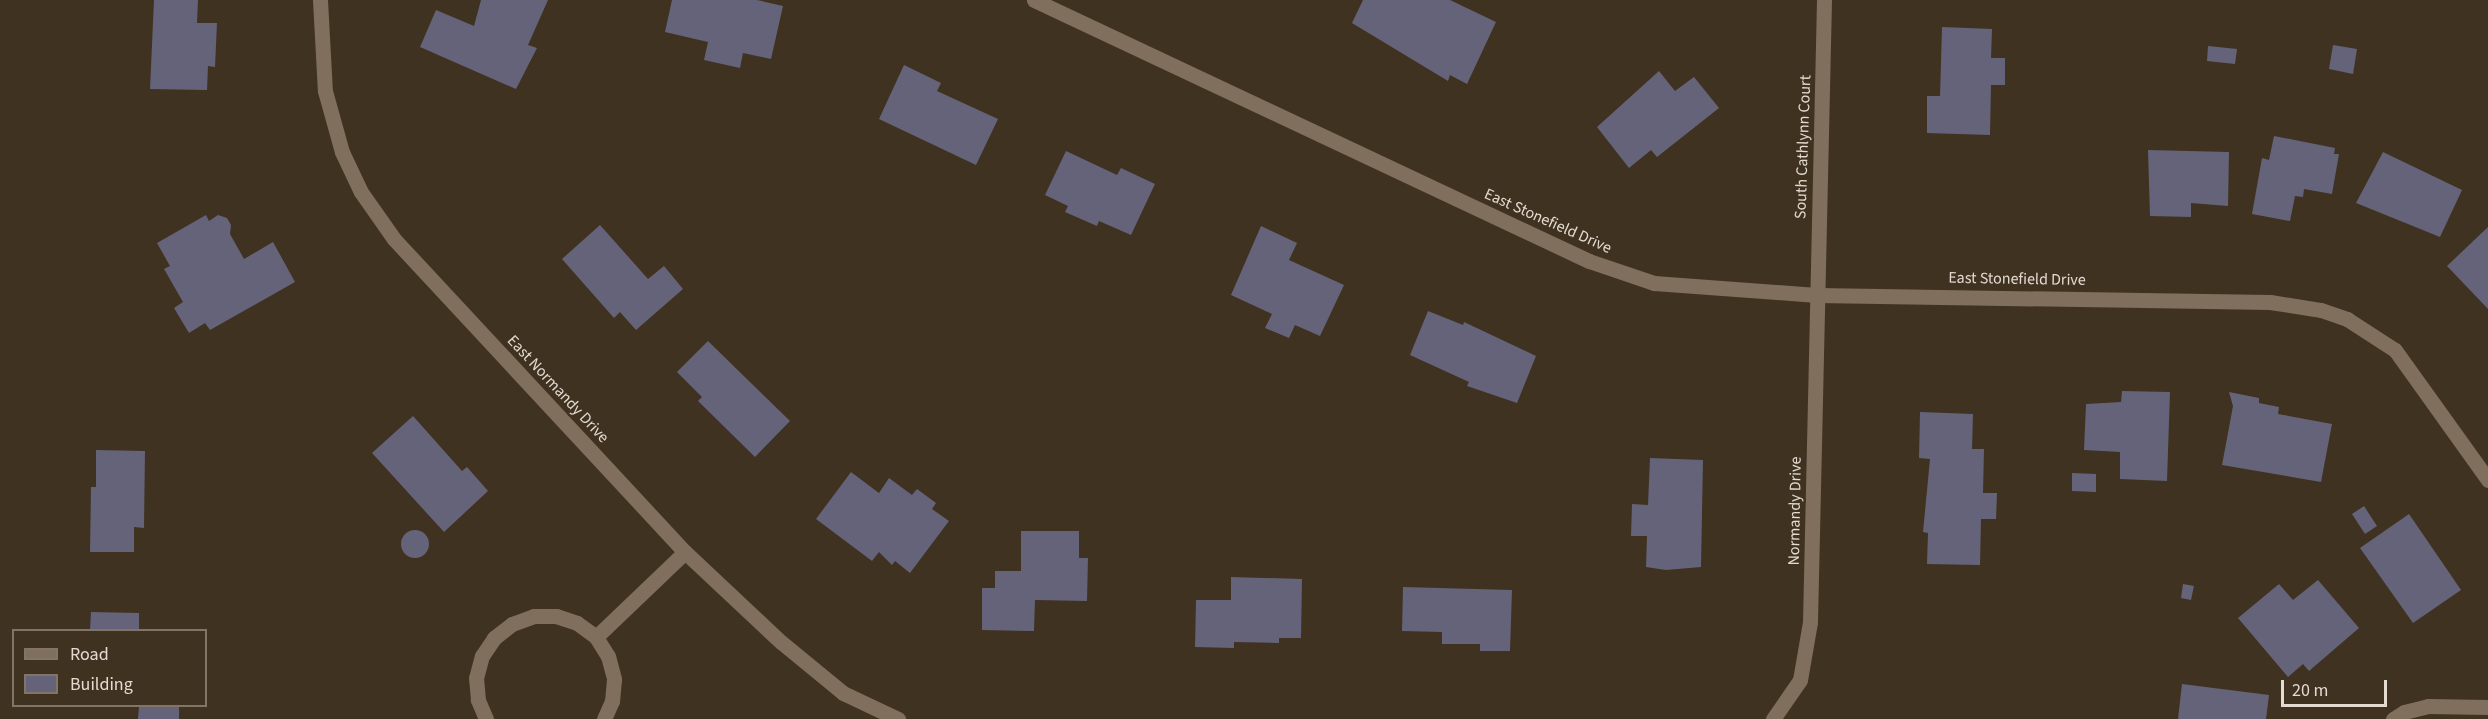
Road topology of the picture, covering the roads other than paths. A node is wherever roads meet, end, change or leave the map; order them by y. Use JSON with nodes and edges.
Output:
{"nodes":[{"id":1,"x":320,"y":0,"type":"edge"},
{"id":2,"x":1034,"y":0,"type":"edge"},
{"id":3,"x":1824,"y":0,"type":"edge"},
{"id":4,"x":1817,"y":295,"type":"junction"},
{"id":5,"x":2488,"y":480,"type":"edge"},
{"id":6,"x":685,"y":552,"type":"junction"},
{"id":7,"x":596,"y":637,"type":"junction"},
{"id":8,"x":2488,"y":707,"type":"edge"},
{"id":9,"x":486,"y":719,"type":"edge"},
{"id":10,"x":604,"y":719,"type":"edge"},
{"id":11,"x":898,"y":719,"type":"edge"},
{"id":12,"x":1773,"y":719,"type":"edge"},
{"id":13,"x":2393,"y":719,"type":"edge"}],
"edges":[{"from":1,"to":6,"type":"street","name":"East Normandy Drive"},
{"from":2,"to":4,"type":"street","name":"East Stonefield Drive"},
{"from":3,"to":4,"type":"street","name":"South Cathlynn Court"},
{"from":4,"to":5,"type":"street","name":"East Stonefield Drive"},
{"from":4,"to":12,"type":"street","name":"Normandy Drive"},
{"from":6,"to":7,"type":"street"},
{"from":6,"to":11,"type":"street","name":"East Normandy Drive"},
{"from":7,"to":9,"type":"street"},
{"from":7,"to":10,"type":"street"},
{"from":8,"to":13,"type":"street"}]}
